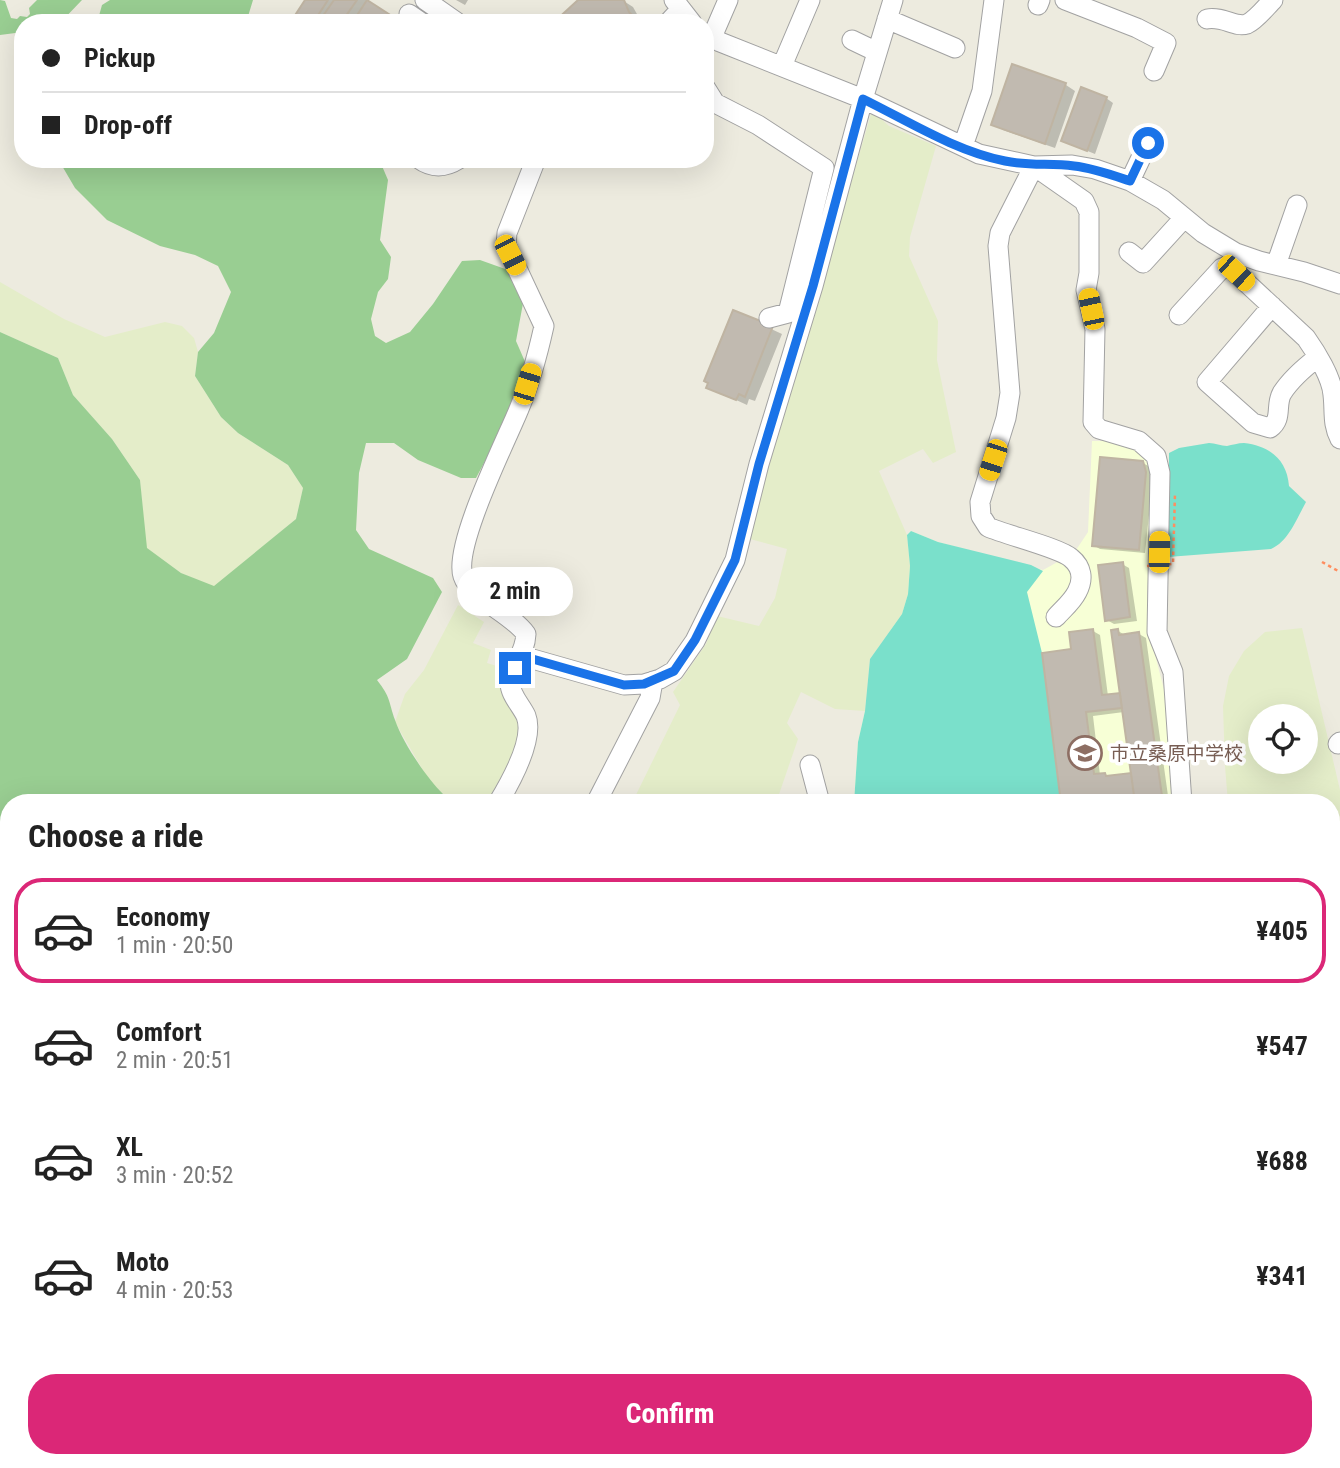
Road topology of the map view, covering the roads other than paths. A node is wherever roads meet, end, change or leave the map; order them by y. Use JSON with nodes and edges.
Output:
{"nodes":[{"id":1,"x":425,"y":0,"type":"edge"},
{"id":2,"x":728,"y":0,"type":"edge"},
{"id":3,"x":810,"y":0,"type":"edge"},
{"id":4,"x":994,"y":0,"type":"edge"},
{"id":5,"x":1065,"y":0,"type":"edge"},
{"id":6,"x":1273,"y":0,"type":"edge"},
{"id":7,"x":890,"y":9,"type":"edge"},
{"id":8,"x":445,"y":14,"type":"edge"},
{"id":9,"x":1207,"y":19,"type":"dead end"},
{"id":10,"x":714,"y":26,"type":"edge"},
{"id":11,"x":714,"y":37,"type":"edge"},
{"id":12,"x":852,"y":40,"type":"dead end"},
{"id":13,"x":955,"y":48,"type":"dead end"},
{"id":14,"x":877,"y":52,"type":"junction"},
{"id":15,"x":782,"y":66,"type":"junction"},
{"id":16,"x":1154,"y":71,"type":"dead end"},
{"id":17,"x":863,"y":99,"type":"junction"},
{"id":18,"x":714,"y":101,"type":"edge"},
{"id":19,"x":1148,"y":143,"type":"dead end"},
{"id":20,"x":963,"y":146,"type":"junction"},
{"id":21,"x":1034,"y":166,"type":"junction"},
{"id":22,"x":532,"y":168,"type":"edge"},
{"id":23,"x":1130,"y":181,"type":"junction"},
{"id":24,"x":1297,"y":205,"type":"dead end"},
{"id":25,"x":1184,"y":218,"type":"junction"},
{"id":26,"x":1129,"y":252,"type":"dead end"},
{"id":27,"x":1234,"y":258,"type":"junction"},
{"id":28,"x":1276,"y":265,"type":"junction"},
{"id":29,"x":1340,"y":284,"type":"edge"},
{"id":30,"x":1272,"y":306,"type":"junction"},
{"id":31,"x":1179,"y":315,"type":"dead end"},
{"id":32,"x":769,"y":318,"type":"dead end"},
{"id":33,"x":1318,"y":357,"type":"junction"},
{"id":34,"x":1336,"y":411,"type":"edge"},
{"id":35,"x":1340,"y":439,"type":"edge"},
{"id":36,"x":1056,"y":617,"type":"dead end"},
{"id":37,"x":522,"y":656,"type":"junction"},
{"id":38,"x":653,"y":681,"type":"junction"},
{"id":39,"x":810,"y":765,"type":"dead end"},
{"id":40,"x":505,"y":794,"type":"edge"},
{"id":41,"x":601,"y":794,"type":"edge"},
{"id":42,"x":818,"y":794,"type":"edge"},
{"id":43,"x":1181,"y":794,"type":"edge"}],
"edges":[{"from":1,"to":8,"type":"street"},
{"from":2,"to":10,"type":"street"},
{"from":3,"to":15,"type":"street"},
{"from":4,"to":20,"type":"street"},
{"from":5,"to":16,"type":"street"},
{"from":6,"to":9,"type":"street"},
{"from":7,"to":13,"type":"street"},
{"from":7,"to":14,"type":"street"},
{"from":11,"to":15,"type":"street"},
{"from":12,"to":14,"type":"street"},
{"from":14,"to":17,"type":"street"},
{"from":15,"to":17,"type":"street"},
{"from":17,"to":20,"type":"street"},
{"from":17,"to":38,"type":"street"},
{"from":18,"to":32,"type":"street"},
{"from":19,"to":23,"type":"street"},
{"from":20,"to":21,"type":"street"},
{"from":21,"to":23,"type":"street"},
{"from":21,"to":36,"type":"street"},
{"from":21,"to":43,"type":"street"},
{"from":22,"to":37,"type":"street"},
{"from":23,"to":25,"type":"street"},
{"from":24,"to":28,"type":"street"},
{"from":25,"to":26,"type":"street"},
{"from":25,"to":27,"type":"street"},
{"from":27,"to":28,"type":"street"},
{"from":27,"to":30,"type":"street"},
{"from":27,"to":31,"type":"street"},
{"from":28,"to":29,"type":"street"},
{"from":30,"to":33,"type":"street"},
{"from":30,"to":33,"type":"street"},
{"from":33,"to":34,"type":"street"},
{"from":34,"to":35,"type":"street"},
{"from":37,"to":38,"type":"street"},
{"from":37,"to":40,"type":"street"},
{"from":38,"to":41,"type":"street"},
{"from":39,"to":42,"type":"street"}]}
